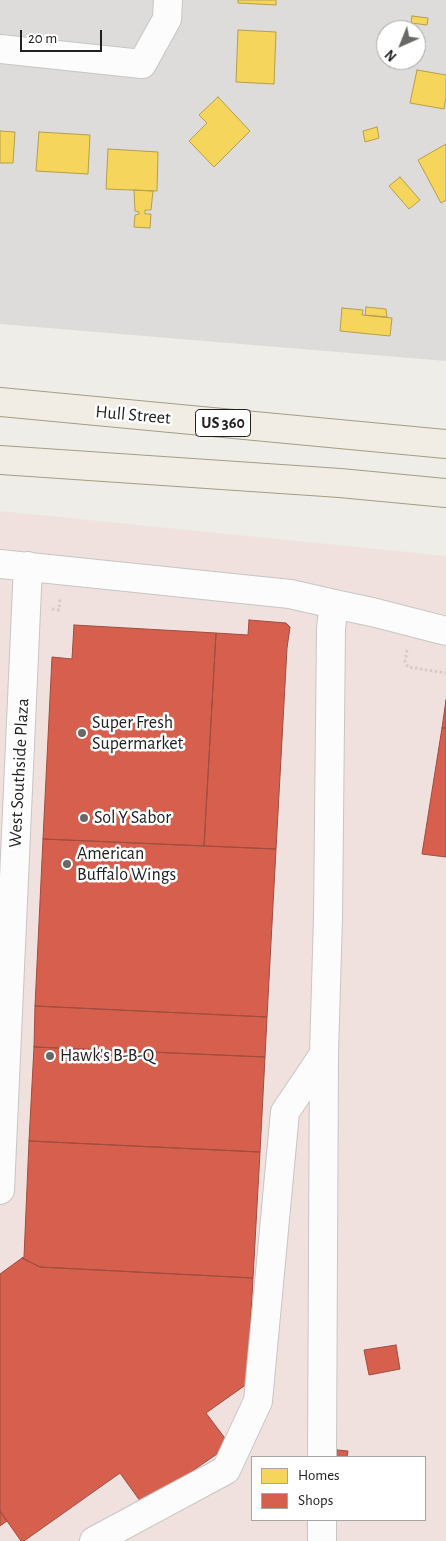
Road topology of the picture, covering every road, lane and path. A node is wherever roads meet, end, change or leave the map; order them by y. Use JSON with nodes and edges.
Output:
{"nodes":[{"id":1,"x":168,"y":0,"type":"edge"},
{"id":2,"x":0,"y":49,"type":"edge"},
{"id":3,"x":0,"y":402,"type":"edge"},
{"id":4,"x":446,"y":444,"type":"edge"},
{"id":5,"x":0,"y":460,"type":"edge"},
{"id":6,"x":446,"y":493,"type":"edge"},
{"id":7,"x":0,"y":564,"type":"edge"},
{"id":8,"x":28,"y":566,"type":"junction"},
{"id":9,"x":334,"y":604,"type":"junction"},
{"id":10,"x":446,"y":631,"type":"edge"},
{"id":11,"x":408,"y":646,"type":"dead end"},
{"id":12,"x":446,"y":673,"type":"edge"},
{"id":13,"x":8,"y":827,"type":"edge"},
{"id":14,"x":324,"y":1054,"type":"junction"},
{"id":15,"x":0,"y":1190,"type":"edge"},
{"id":16,"x":322,"y":1456,"type":"edge"},
{"id":17,"x":322,"y":1521,"type":"edge"},
{"id":18,"x":94,"y":1541,"type":"edge"},
{"id":19,"x":322,"y":1541,"type":"edge"}],
"edges":[{"from":1,"to":2,"type":"street"},
{"from":3,"to":4,"type":"main road","name":"Hull Street","number":"US 360"},
{"from":5,"to":6,"type":"main road"},
{"from":7,"to":8,"type":"street"},
{"from":8,"to":9,"type":"street"},
{"from":8,"to":13,"type":"street","name":"West Southside Plaza"},
{"from":9,"to":10,"type":"street"},
{"from":9,"to":14,"type":"street"},
{"from":11,"to":12,"type":"path"},
{"from":13,"to":15,"type":"street","name":"West Southside Plaza"},
{"from":14,"to":16,"type":"street"},
{"from":14,"to":18,"type":"street"},
{"from":17,"to":19,"type":"street"}]}
